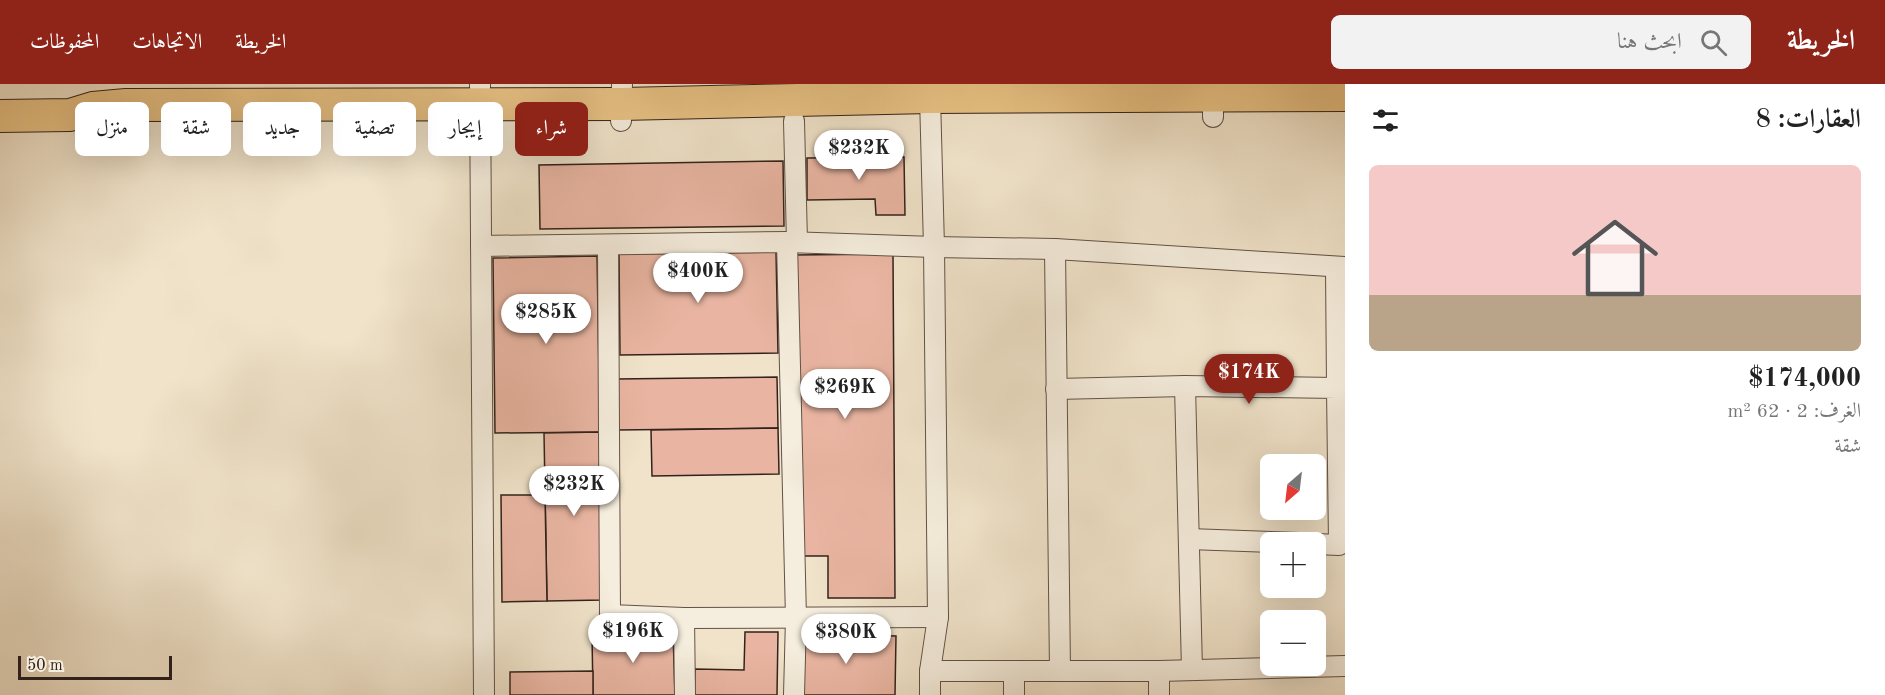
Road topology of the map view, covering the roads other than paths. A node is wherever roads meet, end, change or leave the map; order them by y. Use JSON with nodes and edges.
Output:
{"nodes":[{"id":1,"x":1345,"y":95,"type":"edge"},
{"id":2,"x":1226,"y":99,"type":"edge"},
{"id":3,"x":622,"y":103,"type":"edge"},
{"id":4,"x":503,"y":104,"type":"edge"},
{"id":5,"x":428,"y":107,"type":"edge"},
{"id":6,"x":930,"y":107,"type":"junction"},
{"id":7,"x":0,"y":116,"type":"edge"},
{"id":8,"x":1345,"y":117,"type":"edge"},
{"id":9,"x":794,"y":121,"type":"junction"},
{"id":10,"x":480,"y":156,"type":"edge"},
{"id":11,"x":792,"y":242,"type":"junction"},
{"id":12,"x":608,"y":245,"type":"junction"},
{"id":13,"x":480,"y":246,"type":"junction"},
{"id":14,"x":934,"y":247,"type":"junction"},
{"id":15,"x":1055,"y":249,"type":"junction"},
{"id":16,"x":1340,"y":267,"type":"edge"},
{"id":17,"x":1185,"y":386,"type":"junction"},
{"id":18,"x":1337,"y":388,"type":"junction"},
{"id":19,"x":1056,"y":389,"type":"junction"},
{"id":20,"x":1189,"y":539,"type":"junction"},
{"id":21,"x":1260,"y":542,"type":"edge"},
{"id":22,"x":1326,"y":544,"type":"edge"},
{"id":23,"x":1342,"y":545,"type":"edge"},
{"id":24,"x":938,"y":617,"type":"junction"},
{"id":25,"x":684,"y":618,"type":"junction"},
{"id":26,"x":796,"y":618,"type":"junction"},
{"id":27,"x":1345,"y":666,"type":"edge"},
{"id":28,"x":1192,"y":670,"type":"junction"},
{"id":29,"x":930,"y":671,"type":"junction"},
{"id":30,"x":1014,"y":671,"type":"junction"},
{"id":31,"x":1060,"y":671,"type":"junction"},
{"id":32,"x":1159,"y":671,"type":"junction"},
{"id":33,"x":484,"y":695,"type":"edge"},
{"id":34,"x":685,"y":695,"type":"edge"},
{"id":35,"x":794,"y":695,"type":"edge"},
{"id":36,"x":930,"y":695,"type":"edge"},
{"id":37,"x":1014,"y":695,"type":"edge"},
{"id":38,"x":1159,"y":695,"type":"edge"}],
"edges":[{"from":1,"to":2,"type":"main road"},
{"from":2,"to":6,"type":"main road"},
{"from":2,"to":8,"type":"main road"},
{"from":3,"to":4,"type":"main road"},
{"from":3,"to":6,"type":"main road"},
{"from":3,"to":9,"type":"main road"},
{"from":5,"to":7,"type":"main road"},
{"from":6,"to":9,"type":"main road"},
{"from":6,"to":14,"type":"street"},
{"from":9,"to":11,"type":"street"},
{"from":10,"to":13,"type":"street"},
{"from":11,"to":12,"type":"street"},
{"from":11,"to":14,"type":"street"},
{"from":11,"to":26,"type":"street"},
{"from":12,"to":13,"type":"street"},
{"from":12,"to":25,"type":"street"},
{"from":13,"to":33,"type":"street"},
{"from":14,"to":15,"type":"street"},
{"from":14,"to":24,"type":"street"},
{"from":15,"to":16,"type":"street"},
{"from":15,"to":19,"type":"street"},
{"from":16,"to":18,"type":"street"},
{"from":17,"to":18,"type":"street"},
{"from":17,"to":19,"type":"street"},
{"from":17,"to":20,"type":"street"},
{"from":18,"to":23,"type":"street"},
{"from":19,"to":31,"type":"street"},
{"from":20,"to":21,"type":"street"},
{"from":20,"to":28,"type":"street"},
{"from":22,"to":23,"type":"street"},
{"from":24,"to":26,"type":"street"},
{"from":24,"to":29,"type":"street"},
{"from":25,"to":26,"type":"street"},
{"from":25,"to":34,"type":"street"},
{"from":26,"to":35,"type":"street"},
{"from":27,"to":28,"type":"street"},
{"from":28,"to":32,"type":"street"},
{"from":29,"to":30,"type":"street"},
{"from":29,"to":36,"type":"street"},
{"from":30,"to":31,"type":"street"},
{"from":30,"to":37,"type":"street"},
{"from":31,"to":32,"type":"street"},
{"from":32,"to":38,"type":"street"}]}
